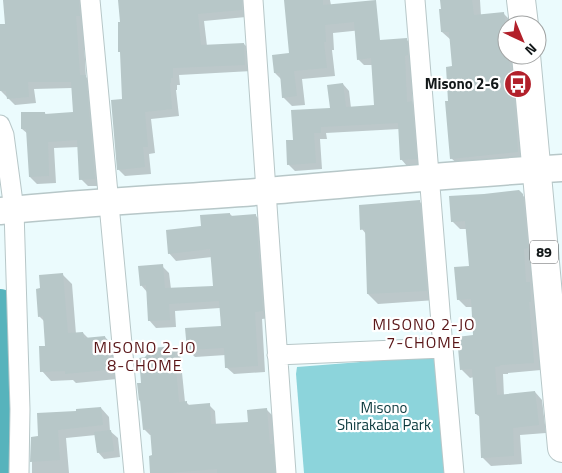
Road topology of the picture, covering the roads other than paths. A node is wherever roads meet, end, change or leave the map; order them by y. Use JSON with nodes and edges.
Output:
{"nodes":[{"id":1,"x":90,"y":0,"type":"edge"},
{"id":2,"x":253,"y":0,"type":"edge"},
{"id":3,"x":415,"y":0,"type":"edge"},
{"id":4,"x":521,"y":0,"type":"edge"},
{"id":5,"x":523,"y":15,"type":"edge"},
{"id":6,"x":528,"y":65,"type":"edge"},
{"id":7,"x":0,"y":125,"type":"edge"},
{"id":8,"x":549,"y":168,"type":"edge"},
{"id":9,"x":429,"y":178,"type":"junction"},
{"id":10,"x":267,"y":191,"type":"junction"},
{"id":11,"x":109,"y":202,"type":"junction"},
{"id":12,"x":7,"y":210,"type":"edge"},
{"id":13,"x":443,"y":348,"type":"junction"},
{"id":14,"x":277,"y":355,"type":"junction"},
{"id":15,"x":562,"y":448,"type":"edge"},
{"id":16,"x":19,"y":473,"type":"edge"},
{"id":17,"x":134,"y":473,"type":"edge"},
{"id":18,"x":286,"y":473,"type":"edge"},
{"id":19,"x":454,"y":473,"type":"edge"}],
"edges":[{"from":1,"to":11,"type":"street"},
{"from":2,"to":10,"type":"street"},
{"from":3,"to":9,"type":"street"},
{"from":4,"to":5,"type":"main road"},
{"from":6,"to":8,"type":"main road","number":"89"},
{"from":7,"to":12,"type":"street"},
{"from":8,"to":9,"type":"street"},
{"from":8,"to":15,"type":"main road","number":"89"},
{"from":9,"to":10,"type":"street"},
{"from":9,"to":13,"type":"street"},
{"from":10,"to":11,"type":"street"},
{"from":10,"to":14,"type":"street"},
{"from":11,"to":12,"type":"street"},
{"from":11,"to":17,"type":"street"},
{"from":12,"to":16,"type":"street"},
{"from":13,"to":14,"type":"street"},
{"from":13,"to":19,"type":"street"},
{"from":14,"to":18,"type":"street"}]}
